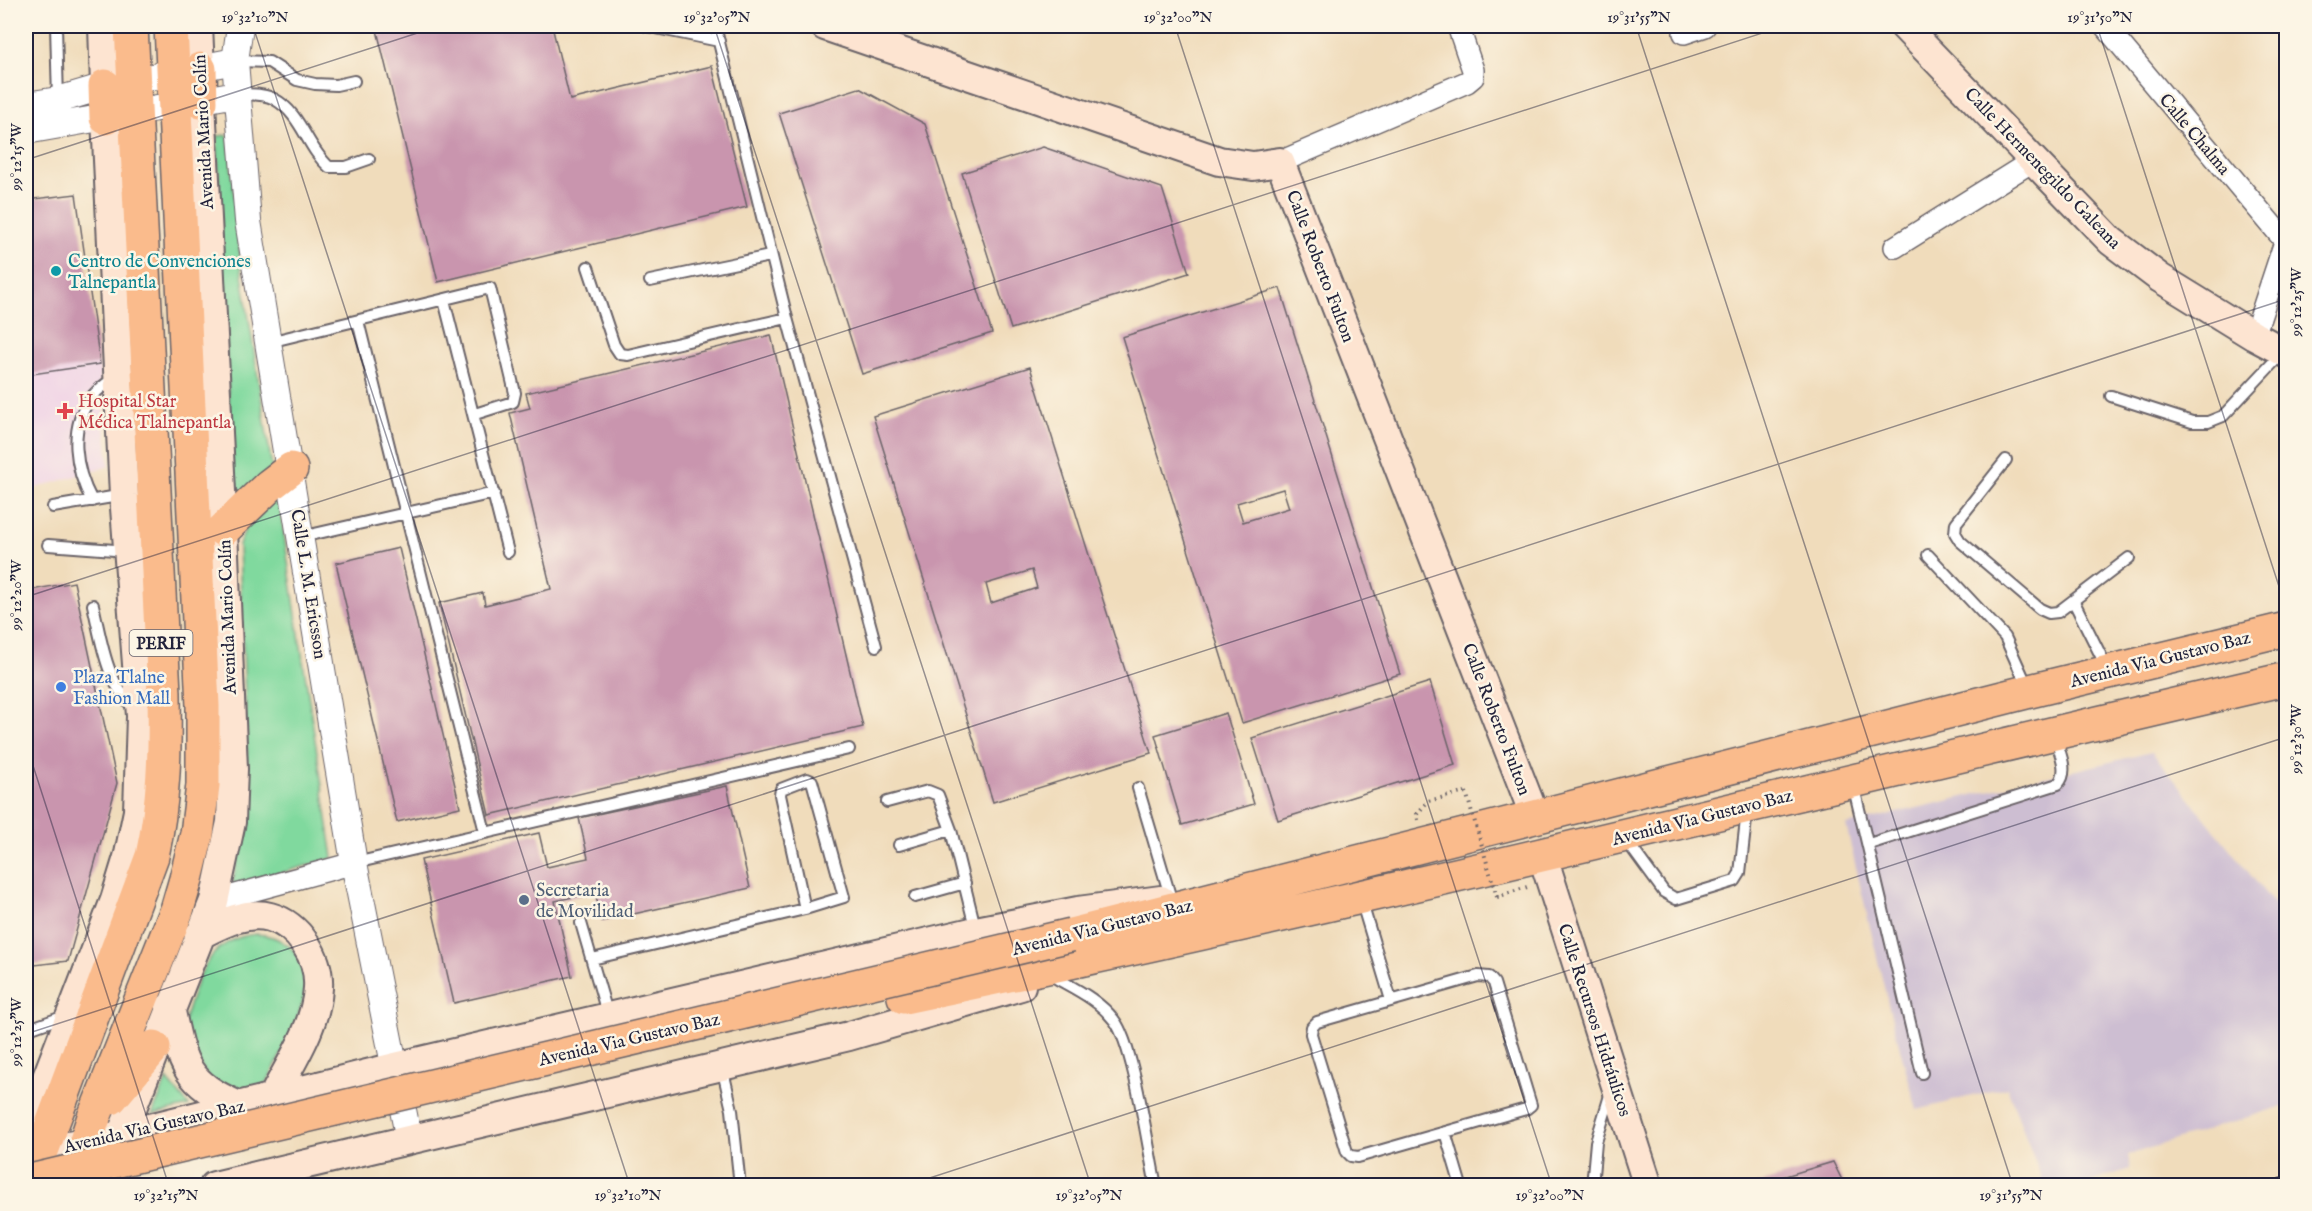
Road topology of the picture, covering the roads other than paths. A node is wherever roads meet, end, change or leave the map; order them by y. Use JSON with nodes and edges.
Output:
{"nodes":[{"id":1,"x":56,"y":26,"type":"edge"},
{"id":2,"x":103,"y":26,"type":"edge"},
{"id":3,"x":131,"y":26,"type":"edge"},
{"id":4,"x":171,"y":26,"type":"edge"},
{"id":5,"x":198,"y":26,"type":"edge"},
{"id":6,"x":240,"y":26,"type":"edge"},
{"id":7,"x":646,"y":26,"type":"edge"},
{"id":8,"x":715,"y":26,"type":"edge"},
{"id":9,"x":825,"y":26,"type":"edge"},
{"id":10,"x":1458,"y":26,"type":"edge"},
{"id":11,"x":1705,"y":26,"type":"edge"},
{"id":12,"x":1904,"y":26,"type":"edge"},
{"id":13,"x":2105,"y":26,"type":"edge"},
{"id":14,"x":1684,"y":33,"type":"dead end"},
{"id":15,"x":719,"y":41,"type":"junction"},
{"id":16,"x":235,"y":61,"type":"junction"},
{"id":17,"x":187,"y":71,"type":"junction"},
{"id":18,"x":354,"y":81,"type":"dead end"},
{"id":19,"x":237,"y":94,"type":"junction"},
{"id":20,"x":58,"y":100,"type":"junction"},
{"id":21,"x":120,"y":100,"type":"junction"},
{"id":22,"x":188,"y":104,"type":"junction"},
{"id":23,"x":26,"y":105,"type":"edge"},
{"id":24,"x":26,"y":131,"type":"edge"},
{"id":25,"x":369,"y":159,"type":"dead end"},
{"id":26,"x":2034,"y":160,"type":"junction"},
{"id":27,"x":1280,"y":162,"type":"junction"},
{"id":28,"x":2286,"y":241,"type":"edge"},
{"id":29,"x":1895,"y":247,"type":"dead end"},
{"id":30,"x":770,"y":256,"type":"junction"},
{"id":31,"x":588,"y":267,"type":"dead end"},
{"id":32,"x":650,"y":281,"type":"dead end"},
{"id":33,"x":444,"y":300,"type":"junction"},
{"id":34,"x":787,"y":318,"type":"junction"},
{"id":35,"x":358,"y":321,"type":"junction"},
{"id":36,"x":2254,"y":336,"type":"junction"},
{"id":37,"x":268,"y":342,"type":"junction"},
{"id":38,"x":2285,"y":352,"type":"edge"},
{"id":39,"x":118,"y":374,"type":"junction"},
{"id":40,"x":2111,"y":396,"type":"dead end"},
{"id":41,"x":475,"y":414,"type":"junction"},
{"id":42,"x":137,"y":454,"type":"junction"},
{"id":43,"x":2006,"y":460,"type":"dead end"},
{"id":44,"x":291,"y":469,"type":"junction"},
{"id":45,"x":494,"y":493,"type":"junction"},
{"id":46,"x":124,"y":495,"type":"junction"},
{"id":47,"x":92,"y":501,"type":"junction"},
{"id":48,"x":53,"y":507,"type":"dead end"},
{"id":49,"x":406,"y":514,"type":"junction"},
{"id":50,"x":224,"y":530,"type":"junction"},
{"id":51,"x":301,"y":537,"type":"junction"},
{"id":52,"x":48,"y":545,"type":"dead end"},
{"id":53,"x":130,"y":551,"type":"junction"},
{"id":54,"x":508,"y":552,"type":"dead end"},
{"id":55,"x":1928,"y":555,"type":"dead end"},
{"id":56,"x":2129,"y":558,"type":"dead end"},
{"id":57,"x":2074,"y":602,"type":"junction"},
{"id":58,"x":93,"y":604,"type":"dead end"},
{"id":59,"x":2286,"y":628,"type":"edge"},
{"id":60,"x":876,"y":646,"type":"dead end"},
{"id":61,"x":2108,"y":671,"type":"junction"},
{"id":62,"x":2286,"y":679,"type":"edge"},
{"id":63,"x":2030,"y":691,"type":"junction"},
{"id":64,"x":141,"y":716,"type":"junction"},
{"id":65,"x":2053,"y":733,"type":"junction"},
{"id":66,"x":849,"y":749,"type":"dead end"},
{"id":67,"x":1852,"y":779,"type":"junction"},
{"id":68,"x":1138,"y":788,"type":"dead end"},
{"id":69,"x":887,"y":802,"type":"dead end"},
{"id":70,"x":1748,"y":806,"type":"junction"},
{"id":71,"x":1535,"y":817,"type":"junction"},
{"id":72,"x":951,"y":830,"type":"junction"},
{"id":73,"x":484,"y":832,"type":"junction"},
{"id":74,"x":1624,"y":837,"type":"junction"},
{"id":75,"x":1869,"y":844,"type":"junction"},
{"id":76,"x":899,"y":845,"type":"dead end"},
{"id":77,"x":354,"y":863,"type":"junction"},
{"id":78,"x":1539,"y":869,"type":"junction"},
{"id":79,"x":965,"y":883,"type":"junction"},
{"id":80,"x":1232,"y":895,"type":"junction"},
{"id":81,"x":915,"y":897,"type":"dead end"},
{"id":82,"x":1360,"y":897,"type":"junction"},
{"id":83,"x":1171,"y":900,"type":"junction"},
{"id":84,"x":214,"y":901,"type":"junction"},
{"id":85,"x":806,"y":909,"type":"junction"},
{"id":86,"x":581,"y":923,"type":"dead end"},
{"id":87,"x":976,"y":931,"type":"junction"},
{"id":88,"x":200,"y":935,"type":"junction"},
{"id":89,"x":1117,"y":953,"type":"junction"},
{"id":90,"x":592,"y":959,"type":"junction"},
{"id":91,"x":1054,"y":977,"type":"junction"},
{"id":92,"x":1391,"y":1000,"type":"junction"},
{"id":93,"x":170,"y":1007,"type":"junction"},
{"id":94,"x":69,"y":1014,"type":"junction"},
{"id":95,"x":609,"y":1019,"type":"junction"},
{"id":96,"x":26,"y":1030,"type":"edge"},
{"id":97,"x":154,"y":1047,"type":"joint"},
{"id":98,"x":722,"y":1066,"type":"junction"},
{"id":99,"x":395,"y":1067,"type":"junction"},
{"id":100,"x":1922,"y":1073,"type":"dead end"},
{"id":101,"x":1614,"y":1080,"type":"junction"},
{"id":102,"x":272,"y":1099,"type":"junction"},
{"id":103,"x":239,"y":1106,"type":"junction"},
{"id":104,"x":100,"y":1132,"type":"junction"},
{"id":105,"x":1445,"y":1132,"type":"junction"},
{"id":106,"x":409,"y":1140,"type":"junction"},
{"id":107,"x":31,"y":1146,"type":"edge"},
{"id":108,"x":26,"y":1182,"type":"edge"},
{"id":109,"x":229,"y":1184,"type":"edge"},
{"id":110,"x":33,"y":1185,"type":"edge"},
{"id":111,"x":71,"y":1185,"type":"edge"},
{"id":112,"x":78,"y":1185,"type":"edge"},
{"id":113,"x":101,"y":1185,"type":"edge"},
{"id":114,"x":740,"y":1185,"type":"edge"},
{"id":115,"x":1156,"y":1185,"type":"edge"},
{"id":116,"x":1461,"y":1185,"type":"edge"},
{"id":117,"x":1592,"y":1185,"type":"edge"},
{"id":118,"x":1648,"y":1185,"type":"edge"}],
"edges":[{"from":1,"to":20,"type":"lane"},
{"from":2,"to":21,"type":"main road"},
{"from":3,"to":21,"type":"main road","number":"PERIF"},
{"from":4,"to":17,"type":"main road","name":"Avenida Mario Colín","number":"PERIF"},
{"from":5,"to":17,"type":"main road","name":"Avenida Mario Colín"},
{"from":6,"to":16,"type":"street","name":"Calle L. M. Ericsson"},
{"from":7,"to":15,"type":"lane"},
{"from":8,"to":15,"type":"lane"},
{"from":9,"to":27,"type":"main road"},
{"from":10,"to":27,"type":"street"},
{"from":11,"to":14,"type":"street"},
{"from":12,"to":26,"type":"main road","name":"Calle Hermenegildo Galeana"},
{"from":13,"to":28,"type":"street","name":"Calle Chalma"},
{"from":15,"to":30,"type":"lane"},
{"from":16,"to":17,"type":"street"},
{"from":16,"to":18,"type":"lane"},
{"from":16,"to":19,"type":"street","name":"Calle L. M. Ericsson"},
{"from":17,"to":21,"type":"street"},
{"from":17,"to":22,"type":"main road","name":"Avenida Mario Colín","number":"PERIF"},
{"from":19,"to":22,"type":"street"},
{"from":19,"to":25,"type":"lane"},
{"from":19,"to":37,"type":"street","name":"Calle L. M. Ericsson"},
{"from":20,"to":21,"type":"street"},
{"from":20,"to":23,"type":"street"},
{"from":21,"to":22,"type":"street"},
{"from":21,"to":24,"type":"street"},
{"from":21,"to":39,"type":"main road"},
{"from":21,"to":42,"type":"main road","number":"PERIF"},
{"from":22,"to":50,"type":"main road","name":"Avenida Mario Colín"},
{"from":22,"to":104,"type":"main road","name":"Avenida Mario Colín","number":"PERIF"},
{"from":26,"to":29,"type":"street"},
{"from":26,"to":36,"type":"main road","name":"Calle Hermenegildo Galeana"},
{"from":27,"to":71,"type":"main road","name":"Calle Roberto Fulton"},
{"from":28,"to":36,"type":"street"},
{"from":30,"to":32,"type":"lane"},
{"from":30,"to":34,"type":"lane"},
{"from":31,"to":34,"type":"lane"},
{"from":33,"to":35,"type":"lane"},
{"from":33,"to":41,"type":"lane"},
{"from":33,"to":41,"type":"lane"},
{"from":34,"to":60,"type":"lane"},
{"from":35,"to":37,"type":"lane"},
{"from":35,"to":49,"type":"lane"},
{"from":36,"to":38,"type":"main road","name":"Calle Hermenegildo Galeana"},
{"from":37,"to":44,"type":"street","name":"Calle L. M. Ericsson"},
{"from":38,"to":40,"type":"lane"},
{"from":39,"to":42,"type":"main road"},
{"from":39,"to":47,"type":"lane"},
{"from":41,"to":45,"type":"lane"},
{"from":42,"to":46,"type":"main road"},
{"from":42,"to":107,"type":"main road","number":"PERIF"},
{"from":43,"to":57,"type":"lane"},
{"from":44,"to":50,"type":"main road"},
{"from":44,"to":51,"type":"street","name":"Calle L. M. Ericsson"},
{"from":45,"to":49,"type":"lane"},
{"from":45,"to":54,"type":"lane"},
{"from":46,"to":47,"type":"lane"},
{"from":46,"to":53,"type":"main road"},
{"from":47,"to":48,"type":"lane"},
{"from":49,"to":51,"type":"lane"},
{"from":49,"to":73,"type":"lane"},
{"from":50,"to":84,"type":"main road","name":"Avenida Mario Colín"},
{"from":51,"to":77,"type":"street","name":"Calle L. M. Ericsson"},
{"from":52,"to":53,"type":"lane"},
{"from":53,"to":64,"type":"main road"},
{"from":55,"to":63,"type":"lane"},
{"from":56,"to":57,"type":"lane"},
{"from":57,"to":61,"type":"lane"},
{"from":58,"to":64,"type":"lane"},
{"from":59,"to":61,"type":"main road","name":"Avenida Via Gustavo Baz"},
{"from":61,"to":63,"type":"main road","name":"Avenida Via Gustavo Baz"},
{"from":62,"to":65,"type":"main road","name":"Avenida Via Gustavo Baz"},
{"from":63,"to":71,"type":"main road","name":"Avenida Via Gustavo Baz"},
{"from":64,"to":94,"type":"main road"},
{"from":65,"to":67,"type":"main road","name":"Avenida Via Gustavo Baz"},
{"from":65,"to":75,"type":"lane"},
{"from":66,"to":73,"type":"lane"},
{"from":67,"to":70,"type":"main road","name":"Avenida Via Gustavo Baz"},
{"from":67,"to":75,"type":"lane"},
{"from":68,"to":83,"type":"lane"},
{"from":69,"to":72,"type":"lane"},
{"from":70,"to":74,"type":"main road","name":"Avenida Via Gustavo Baz"},
{"from":70,"to":74,"type":"lane"},
{"from":71,"to":80,"type":"main road","name":"Avenida Via Gustavo Baz"},
{"from":72,"to":76,"type":"lane"},
{"from":72,"to":79,"type":"lane"},
{"from":73,"to":77,"type":"lane"},
{"from":74,"to":78,"type":"main road","name":"Avenida Via Gustavo Baz"},
{"from":75,"to":100,"type":"lane"},
{"from":77,"to":84,"type":"street"},
{"from":77,"to":99,"type":"street","name":"Calle L. M. Ericsson"},
{"from":78,"to":82,"type":"main road","name":"Avenida Via Gustavo Baz"},
{"from":78,"to":101,"type":"main road","name":"Calle Recursos Hidráulicos"},
{"from":79,"to":81,"type":"lane"},
{"from":79,"to":87,"type":"lane"},
{"from":80,"to":83,"type":"main road","name":"Avenida Via Gustavo Baz"},
{"from":80,"to":108,"type":"main road","name":"Avenida Via Gustavo Baz","bridge":true},
{"from":82,"to":89,"type":"main road","name":"Avenida Via Gustavo Baz"},
{"from":82,"to":92,"type":"lane"},
{"from":83,"to":87,"type":"main road","name":"Avenida Via Gustavo Baz"},
{"from":84,"to":88,"type":"main road","name":"Avenida Mario Colín"},
{"from":85,"to":85,"type":"lane"},
{"from":85,"to":90,"type":"lane"},
{"from":86,"to":90,"type":"lane"},
{"from":87,"to":95,"type":"main road","name":"Avenida Via Gustavo Baz"},
{"from":88,"to":93,"type":"main road","name":"Avenida Mario Colín"},
{"from":88,"to":102,"type":"main road"},
{"from":89,"to":91,"type":"main road","name":"Avenida Via Gustavo Baz"},
{"from":89,"to":112,"type":"main road","name":"Avenida Via Gustavo Baz"},
{"from":90,"to":95,"type":"lane"},
{"from":91,"to":98,"type":"main road","name":"Avenida Via Gustavo Baz"},
{"from":91,"to":115,"type":"lane"},
{"from":92,"to":105,"type":"lane"},
{"from":92,"to":105,"type":"lane"},
{"from":93,"to":97,"type":"main road","name":"Avenida Mario Colín"},
{"from":93,"to":103,"type":"main road"},
{"from":94,"to":96,"type":"lane"},
{"from":94,"to":107,"type":"main road"},
{"from":95,"to":99,"type":"main road","name":"Avenida Via Gustavo Baz"},
{"from":97,"to":104,"type":"main road"},
{"from":98,"to":106,"type":"main road","name":"Avenida Via Gustavo Baz"},
{"from":98,"to":114,"type":"lane"},
{"from":99,"to":102,"type":"main road","name":"Avenida Via Gustavo Baz"},
{"from":99,"to":106,"type":"street","name":"Calle L. M. Ericsson"},
{"from":101,"to":117,"type":"lane"},
{"from":101,"to":118,"type":"main road","name":"Calle Recursos Hidráulicos"},
{"from":102,"to":103,"type":"main road","name":"Avenida Via Gustavo Baz"},
{"from":103,"to":104,"type":"main road","name":"Avenida Via Gustavo Baz"},
{"from":104,"to":107,"type":"main road","name":"Avenida Via Gustavo Baz"},
{"from":104,"to":111,"type":"main road","name":"Avenida Mario Colín","number":"PERIF"},
{"from":104,"to":113,"type":"main road","name":"Avenida Mario Colín"},
{"from":105,"to":116,"type":"lane"},
{"from":106,"to":109,"type":"main road","name":"Avenida Via Gustavo Baz"},
{"from":107,"to":110,"type":"main road","number":"PERIF"}]}
